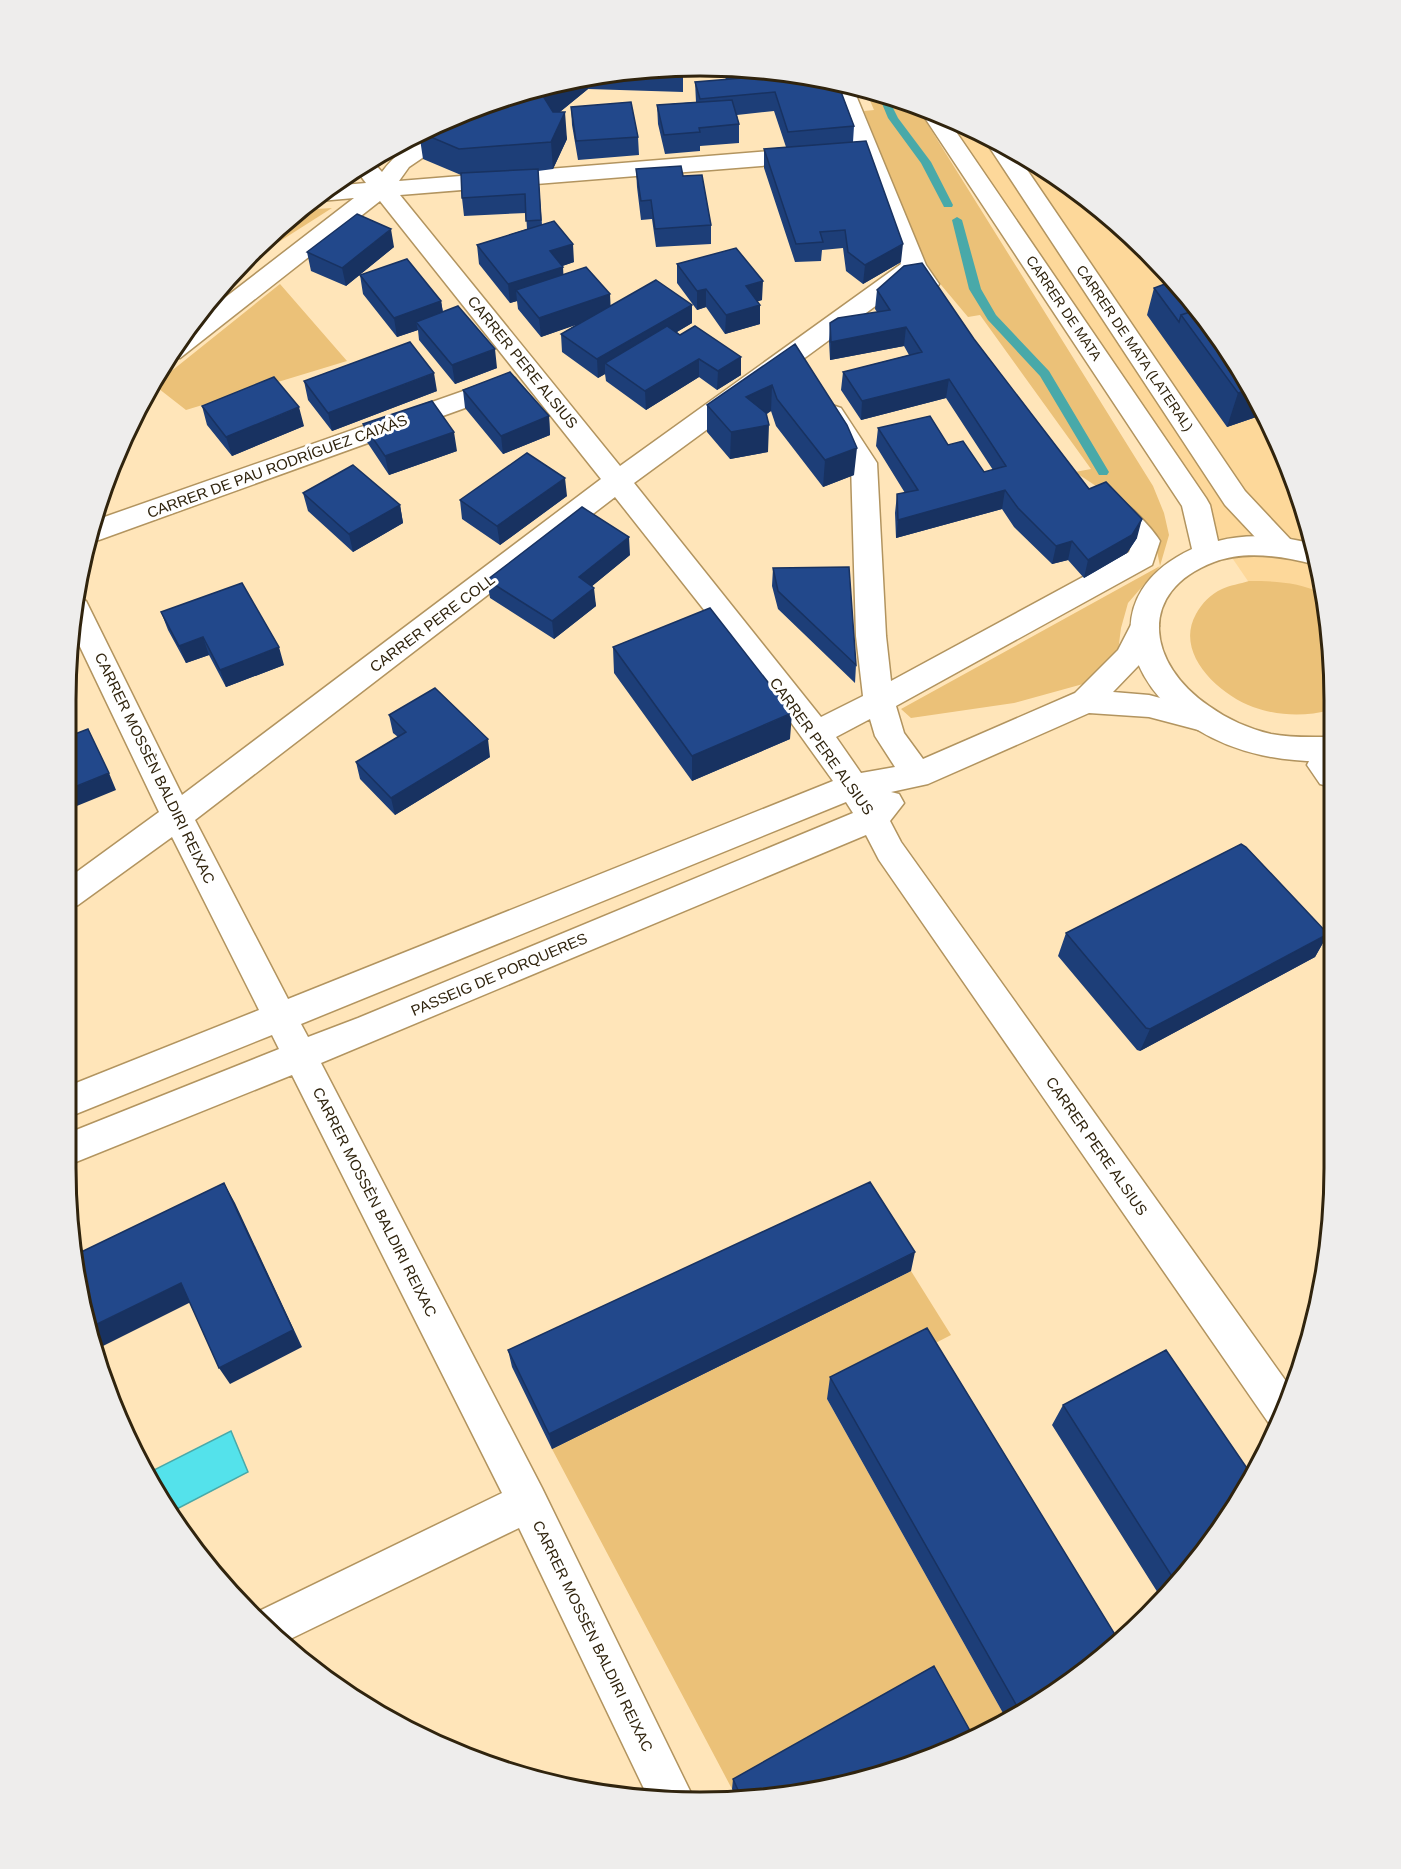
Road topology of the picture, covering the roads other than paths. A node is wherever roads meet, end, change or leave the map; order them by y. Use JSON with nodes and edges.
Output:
{"nodes":[{"id":1,"x":842,"y":93,"type":"edge"},
{"id":2,"x":941,"y":125,"type":"edge"},
{"id":3,"x":446,"y":131,"type":"edge"},
{"id":4,"x":848,"y":152,"type":"junction"},
{"id":5,"x":1007,"y":158,"type":"edge"},
{"id":6,"x":373,"y":177,"type":"edge"},
{"id":7,"x":351,"y":184,"type":"edge"},
{"id":8,"x":914,"y":266,"type":"junction"},
{"id":9,"x":941,"y":304,"type":"edge"},
{"id":10,"x":202,"y":325,"type":"edge"},
{"id":11,"x":811,"y":369,"type":"junction"},
{"id":12,"x":533,"y":374,"type":"junction"},
{"id":13,"x":619,"y":480,"type":"junction"},
{"id":14,"x":1083,"y":487,"type":"edge"},
{"id":15,"x":1196,"y":504,"type":"junction"},
{"id":16,"x":101,"y":529,"type":"edge"},
{"id":17,"x":1293,"y":549,"type":"edge"},
{"id":18,"x":1207,"y":554,"type":"junction"},
{"id":19,"x":82,"y":620,"type":"edge"},
{"id":20,"x":1144,"y":626,"type":"junction"},
{"id":21,"x":879,"y":701,"type":"junction"},
{"id":22,"x":1086,"y":701,"type":"junction"},
{"id":23,"x":1206,"y":721,"type":"junction"},
{"id":24,"x":816,"y":733,"type":"junction"},
{"id":25,"x":1324,"y":762,"type":"edge"},
{"id":26,"x":917,"y":775,"type":"junction"},
{"id":27,"x":853,"y":786,"type":"junction"},
{"id":28,"x":177,"y":816,"type":"junction"},
{"id":29,"x":873,"y":818,"type":"junction"},
{"id":30,"x":76,"y":889,"type":"edge"},
{"id":31,"x":281,"y":1016,"type":"junction"},
{"id":32,"x":300,"y":1057,"type":"junction"},
{"id":33,"x":76,"y":1099,"type":"edge"},
{"id":34,"x":76,"y":1146,"type":"edge"},
{"id":35,"x":1278,"y":1403,"type":"edge"},
{"id":36,"x":528,"y":1502,"type":"junction"},
{"id":37,"x":275,"y":1625,"type":"edge"},
{"id":38,"x":668,"y":1791,"type":"edge"}],
"edges":[{"from":1,"to":4,"type":"street"},
{"from":2,"to":15,"type":"street","name":"CARRER DE MATA"},
{"from":3,"to":6,"type":"street"},
{"from":4,"to":6,"type":"street"},
{"from":4,"to":8,"type":"street"},
{"from":5,"to":17,"type":"street","name":"CARRER DE MATA (LATERAL)"},
{"from":6,"to":7,"type":"street"},
{"from":6,"to":10,"type":"street"},
{"from":6,"to":12,"type":"street","name":"CARRER PERE ALSIUS"},
{"from":8,"to":9,"type":"street"},
{"from":8,"to":11,"type":"street","name":"CARRER PERE COLL"},
{"from":11,"to":13,"type":"street","name":"CARRER PERE COLL"},
{"from":11,"to":21,"type":"street"},
{"from":12,"to":13,"type":"street","name":"CARRER PERE ALSIUS"},
{"from":12,"to":16,"type":"street","name":"CARRER DE PAU RODRÍGUEZ CAIXÀS"},
{"from":13,"to":24,"type":"street","name":"CARRER PERE ALSIUS"},
{"from":13,"to":28,"type":"street","name":"CARRER PERE COLL"},
{"from":14,"to":21,"type":"street"},
{"from":15,"to":17,"type":"street","name":"CARRER DE MATA"},
{"from":15,"to":18,"type":"street","name":"CARRER DE MATA"},
{"from":17,"to":18,"type":"street","name":"PASSEIG DE PORQUERES"},
{"from":18,"to":20,"type":"street","name":"PASSEIG DE PORQUERES"},
{"from":19,"to":28,"type":"street","name":"CARRER MOSSÈN BALDIRI REIXAC"},
{"from":20,"to":22,"type":"street","name":"PASSEIG DE PORQUERES"},
{"from":20,"to":23,"type":"street"},
{"from":21,"to":24,"type":"street"},
{"from":21,"to":26,"type":"street"},
{"from":22,"to":23,"type":"street","name":"PASSEIG DE PORQUERES"},
{"from":22,"to":26,"type":"street","name":"PASSEIG DE PORQUERES"},
{"from":23,"to":25,"type":"street"},
{"from":24,"to":27,"type":"street","name":"CARRER PERE ALSIUS"},
{"from":26,"to":27,"type":"street","name":"PASSEIG DE PORQUERES"},
{"from":26,"to":29,"type":"street","name":"PASSEIG DE PORQUERES"},
{"from":27,"to":29,"type":"street","name":"CARRER PERE ALSIUS"},
{"from":27,"to":31,"type":"street","name":"PASSEIG DE PORQUERES"},
{"from":28,"to":30,"type":"street","name":"CARRER PERE COLL"},
{"from":28,"to":31,"type":"street","name":"CARRER MOSSÈN BALDIRI REIXAC"},
{"from":29,"to":32,"type":"street","name":"PASSEIG DE PORQUERES"},
{"from":29,"to":35,"type":"street","name":"CARRER PERE ALSIUS"},
{"from":31,"to":32,"type":"street","name":"CARRER MOSSÈN BALDIRI REIXAC"},
{"from":31,"to":33,"type":"street","name":"PASSEIG DE PORQUERES"},
{"from":32,"to":34,"type":"street","name":"PASSEIG DE PORQUERES"},
{"from":32,"to":36,"type":"street","name":"CARRER MOSSÈN BALDIRI REIXAC"},
{"from":36,"to":37,"type":"street"},
{"from":36,"to":38,"type":"street","name":"CARRER MOSSÈN BALDIRI REIXAC"}]}
